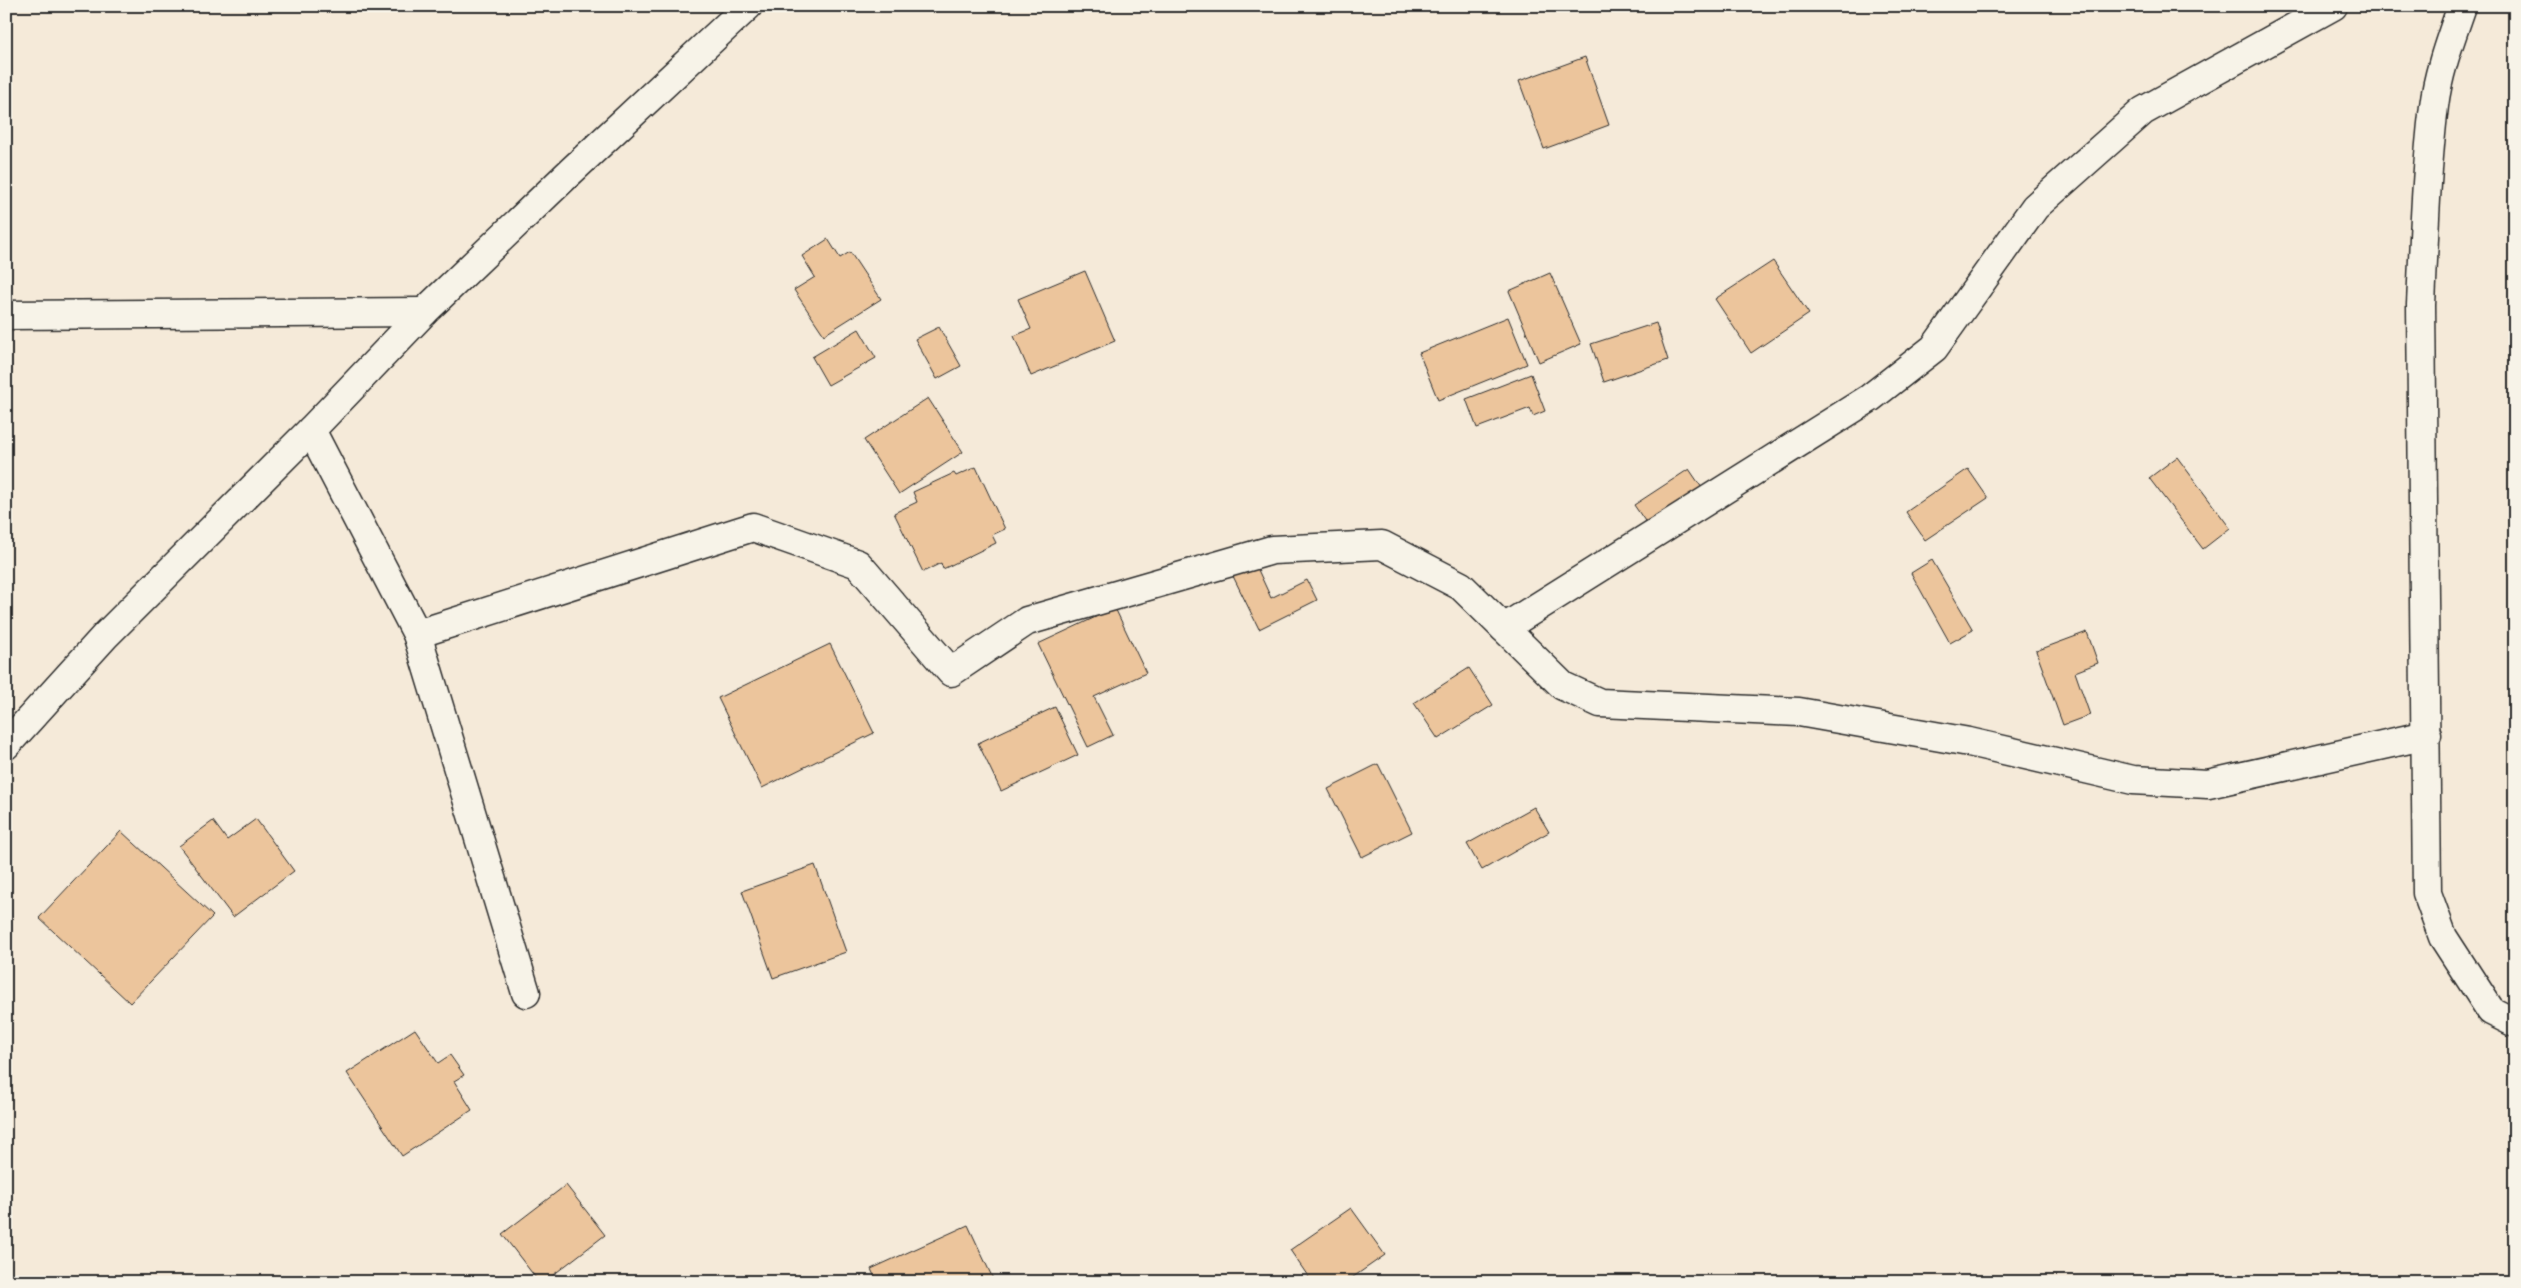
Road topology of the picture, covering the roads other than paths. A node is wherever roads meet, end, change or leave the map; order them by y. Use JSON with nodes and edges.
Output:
{"nodes":[{"id":1,"x":748,"y":6,"type":"edge"},
{"id":2,"x":2333,"y":6,"type":"edge"},
{"id":3,"x":2462,"y":6,"type":"edge"},
{"id":4,"x":424,"y":312,"type":"junction"},
{"id":5,"x":6,"y":315,"type":"edge"},
{"id":6,"x":311,"y":430,"type":"junction"},
{"id":7,"x":1504,"y":628,"type":"junction"},
{"id":8,"x":418,"y":634,"type":"junction"},
{"id":9,"x":2427,"y":735,"type":"junction"},
{"id":10,"x":6,"y":745,"type":"edge"},
{"id":11,"x":526,"y":993,"type":"dead end"},
{"id":12,"x":2515,"y":1023,"type":"edge"}],
"edges":[{"from":1,"to":4,"type":"street"},
{"from":2,"to":7,"type":"street"},
{"from":3,"to":9,"type":"street"},
{"from":4,"to":5,"type":"street"},
{"from":4,"to":6,"type":"street"},
{"from":6,"to":8,"type":"street"},
{"from":6,"to":10,"type":"street"},
{"from":7,"to":8,"type":"street"},
{"from":7,"to":9,"type":"street"},
{"from":8,"to":11,"type":"street"},
{"from":9,"to":12,"type":"street"}]}
